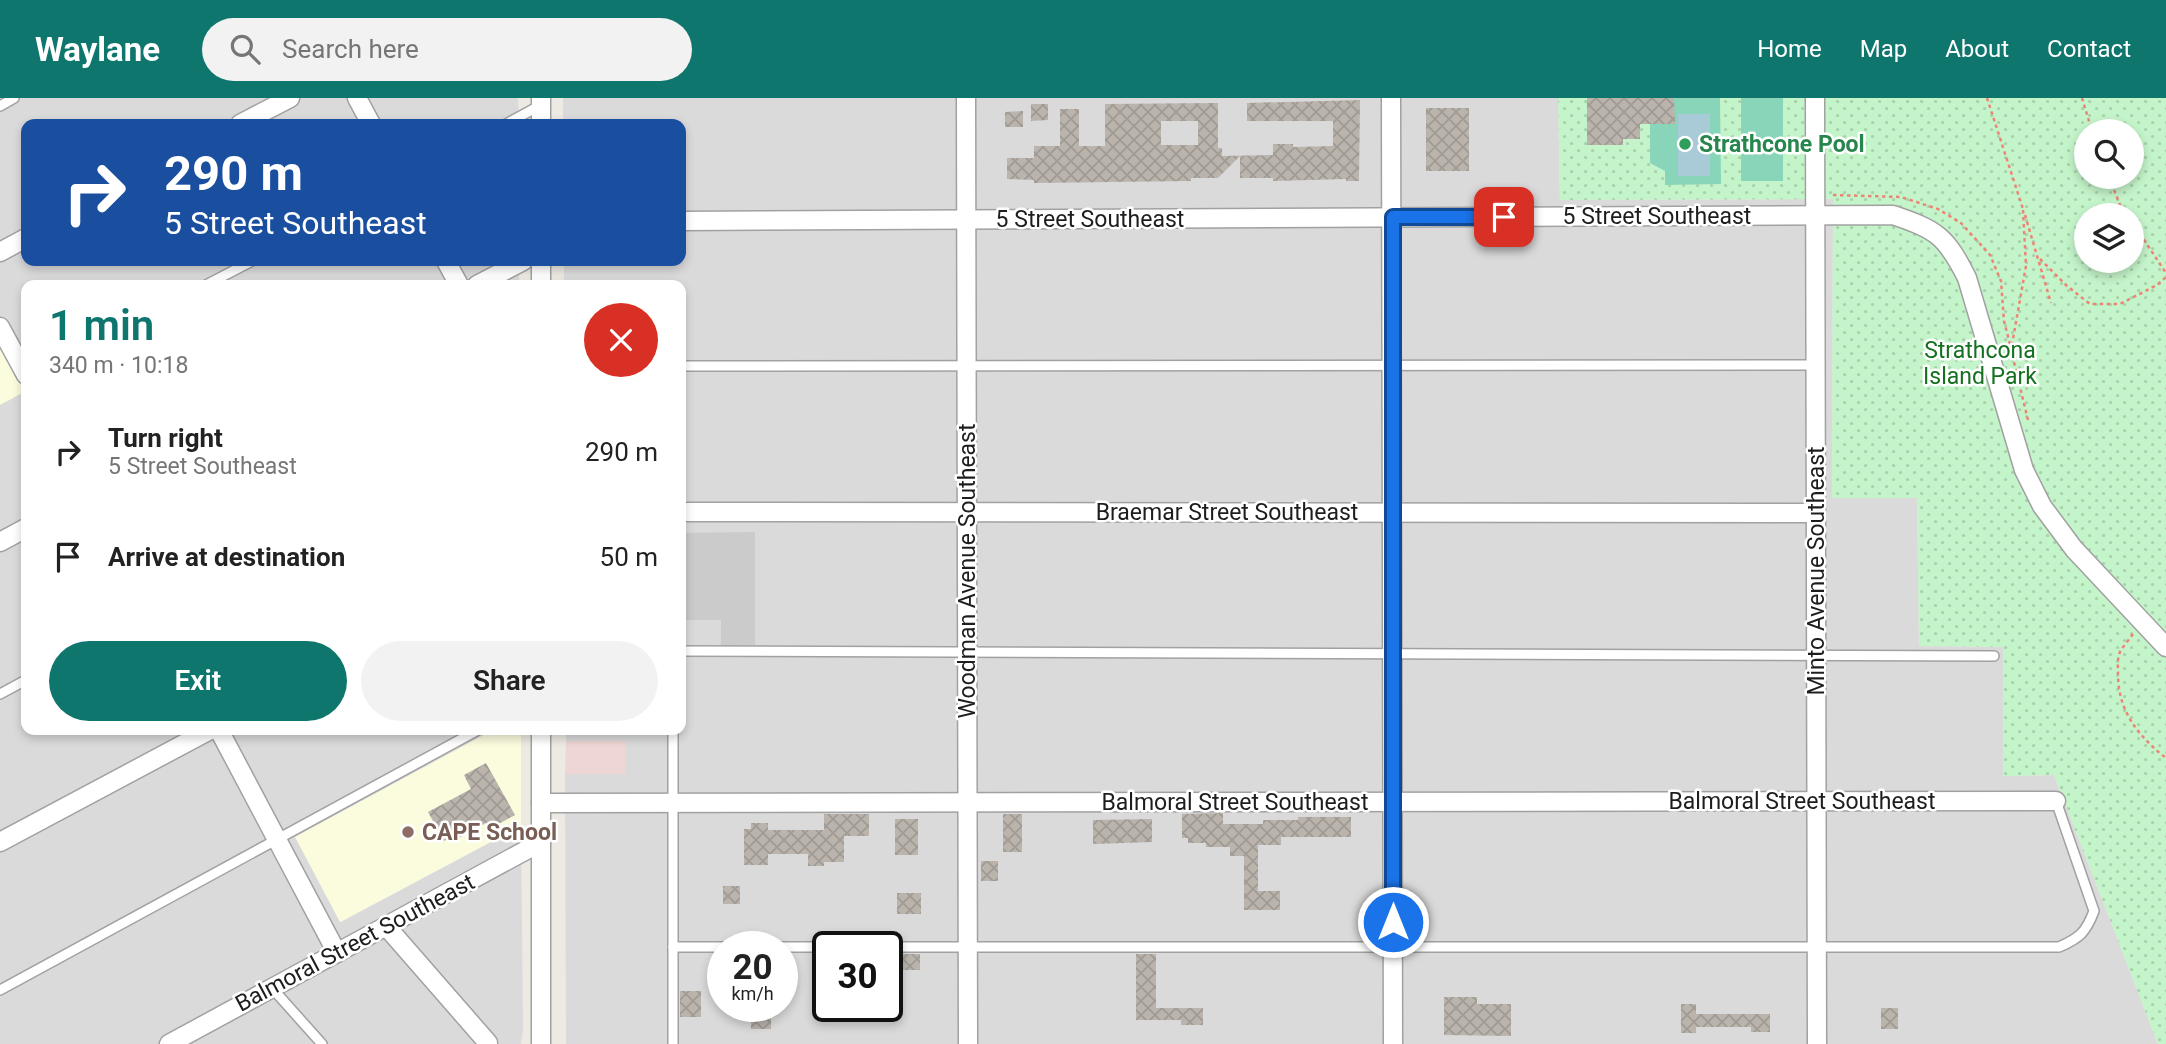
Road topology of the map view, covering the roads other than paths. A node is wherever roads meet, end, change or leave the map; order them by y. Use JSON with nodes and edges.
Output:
{"nodes":[{"id":1,"x":14,"y":98,"type":"edge"},
{"id":2,"x":290,"y":98,"type":"edge"},
{"id":3,"x":357,"y":98,"type":"edge"},
{"id":4,"x":966,"y":98,"type":"edge"},
{"id":5,"x":1391,"y":98,"type":"edge"},
{"id":6,"x":1815,"y":98,"type":"edge"},
{"id":7,"x":541,"y":102,"type":"edge"},
{"id":8,"x":0,"y":106,"type":"edge"},
{"id":9,"x":250,"y":119,"type":"edge"},
{"id":10,"x":369,"y":119,"type":"edge"},
{"id":11,"x":514,"y":119,"type":"edge"},
{"id":12,"x":1815,"y":215,"type":"junction"},
{"id":13,"x":1393,"y":217,"type":"junction"},
{"id":14,"x":966,"y":220,"type":"junction"},
{"id":15,"x":686,"y":221,"type":"edge"},
{"id":16,"x":21,"y":241,"type":"edge"},
{"id":17,"x":0,"y":252,"type":"edge"},
{"id":18,"x":242,"y":266,"type":"edge"},
{"id":19,"x":216,"y":280,"type":"edge"},
{"id":20,"x":0,"y":327,"type":"edge"},
{"id":21,"x":966,"y":365,"type":"junction"},
{"id":22,"x":1393,"y":365,"type":"junction"},
{"id":23,"x":1816,"y":365,"type":"junction"},
{"id":24,"x":21,"y":366,"type":"edge"},
{"id":25,"x":686,"y":366,"type":"edge"},
{"id":26,"x":686,"y":512,"type":"edge"},
{"id":27,"x":967,"y":512,"type":"junction"},
{"id":28,"x":1393,"y":513,"type":"junction"},
{"id":29,"x":1816,"y":513,"type":"junction"},
{"id":30,"x":21,"y":531,"type":"edge"},
{"id":31,"x":0,"y":542,"type":"edge"},
{"id":32,"x":2166,"y":647,"type":"edge"},
{"id":33,"x":686,"y":651,"type":"edge"},
{"id":34,"x":967,"y":652,"type":"junction"},
{"id":35,"x":1393,"y":654,"type":"junction"},
{"id":36,"x":1816,"y":656,"type":"junction"},
{"id":37,"x":1994,"y":656,"type":"dead end"},
{"id":38,"x":21,"y":683,"type":"edge"},
{"id":39,"x":0,"y":694,"type":"edge"},
{"id":40,"x":201,"y":735,"type":"edge"},
{"id":41,"x":222,"y":735,"type":"edge"},
{"id":42,"x":469,"y":735,"type":"edge"},
{"id":43,"x":541,"y":735,"type":"edge"},
{"id":44,"x":673,"y":735,"type":"edge"},
{"id":45,"x":2056,"y":801,"type":"joint"},
{"id":46,"x":968,"y":802,"type":"junction"},
{"id":47,"x":1393,"y":802,"type":"junction"},
{"id":48,"x":1816,"y":802,"type":"junction"},
{"id":49,"x":541,"y":803,"type":"junction"},
{"id":50,"x":673,"y":803,"type":"junction"},
{"id":51,"x":278,"y":839,"type":"junction"},
{"id":52,"x":0,"y":842,"type":"edge"},
{"id":53,"x":541,"y":842,"type":"junction"},
{"id":54,"x":386,"y":926,"type":"junction"},
{"id":55,"x":673,"y":947,"type":"junction"},
{"id":56,"x":707,"y":947,"type":"edge"},
{"id":57,"x":903,"y":947,"type":"edge"},
{"id":58,"x":968,"y":947,"type":"junction"},
{"id":59,"x":1393,"y":947,"type":"junction"},
{"id":60,"x":1817,"y":947,"type":"junction"},
{"id":61,"x":337,"y":953,"type":"junction"},
{"id":62,"x":272,"y":988,"type":"junction"},
{"id":63,"x":0,"y":990,"type":"edge"},
{"id":64,"x":169,"y":1044,"type":"edge"},
{"id":65,"x":322,"y":1044,"type":"edge"},
{"id":66,"x":488,"y":1044,"type":"edge"},
{"id":67,"x":541,"y":1044,"type":"edge"},
{"id":68,"x":673,"y":1044,"type":"edge"},
{"id":69,"x":968,"y":1044,"type":"edge"},
{"id":70,"x":1393,"y":1044,"type":"edge"},
{"id":71,"x":1817,"y":1044,"type":"edge"}],
"edges":[{"from":1,"to":8,"type":"lane"},
{"from":2,"to":9,"type":"street"},
{"from":3,"to":10,"type":"street"},
{"from":4,"to":14,"type":"street","name":"Woodman Avenue Southeast"},
{"from":5,"to":13,"type":"street"},
{"from":6,"to":12,"type":"street","name":"Minto Avenue Southeast"},
{"from":7,"to":11,"type":"lane"},
{"from":12,"to":13,"type":"street","name":"5 Street Southeast"},
{"from":12,"to":23,"type":"street","name":"Minto Avenue Southeast"},
{"from":12,"to":32,"type":"street","name":"5 Street Southeast"},
{"from":13,"to":14,"type":"street","name":"5 Street Southeast"},
{"from":13,"to":22,"type":"street"},
{"from":14,"to":15,"type":"street","name":"5 Street Southeast"},
{"from":14,"to":21,"type":"street","name":"Woodman Avenue Southeast"},
{"from":16,"to":17,"type":"street"},
{"from":18,"to":19,"type":"lane"},
{"from":20,"to":24,"type":"street"},
{"from":21,"to":22,"type":"lane"},
{"from":21,"to":25,"type":"lane"},
{"from":21,"to":27,"type":"street","name":"Woodman Avenue Southeast"},
{"from":22,"to":23,"type":"lane"},
{"from":22,"to":28,"type":"street"},
{"from":23,"to":29,"type":"street","name":"Minto Avenue Southeast"},
{"from":26,"to":27,"type":"street","name":"Braemar Street Southeast"},
{"from":27,"to":28,"type":"street","name":"Braemar Street Southeast"},
{"from":27,"to":34,"type":"street","name":"Woodman Avenue Southeast"},
{"from":28,"to":29,"type":"street","name":"Braemar Street Southeast"},
{"from":28,"to":35,"type":"street"},
{"from":29,"to":36,"type":"street","name":"Minto Avenue Southeast"},
{"from":30,"to":31,"type":"street"},
{"from":33,"to":34,"type":"lane"},
{"from":34,"to":35,"type":"lane"},
{"from":34,"to":46,"type":"street","name":"Woodman Avenue Southeast"},
{"from":35,"to":36,"type":"lane"},
{"from":35,"to":47,"type":"street"},
{"from":36,"to":37,"type":"lane"},
{"from":36,"to":48,"type":"street","name":"Minto Avenue Southeast"},
{"from":38,"to":39,"type":"lane"},
{"from":40,"to":52,"type":"street"},
{"from":41,"to":51,"type":"street"},
{"from":42,"to":51,"type":"lane"},
{"from":43,"to":49,"type":"street"},
{"from":44,"to":50,"type":"lane"},
{"from":45,"to":48,"type":"street","name":"Balmoral Street Southeast"},
{"from":45,"to":60,"type":"lane"},
{"from":46,"to":47,"type":"street","name":"Balmoral Street Southeast"},
{"from":46,"to":50,"type":"street","name":"Balmoral Street Southeast"},
{"from":46,"to":58,"type":"street","name":"Woodman Avenue Southeast"},
{"from":47,"to":48,"type":"street","name":"Balmoral Street Southeast"},
{"from":47,"to":59,"type":"street"},
{"from":48,"to":60,"type":"street","name":"Minto Avenue Southeast"},
{"from":49,"to":50,"type":"street","name":"Balmoral Street Southeast"},
{"from":49,"to":53,"type":"street"},
{"from":50,"to":55,"type":"lane"},
{"from":51,"to":61,"type":"street"},
{"from":51,"to":63,"type":"lane"},
{"from":53,"to":54,"type":"street","name":"Balmoral Street Southeast"},
{"from":53,"to":67,"type":"street"},
{"from":54,"to":61,"type":"street","name":"Balmoral Street Southeast"},
{"from":54,"to":66,"type":"street"},
{"from":55,"to":56,"type":"lane"},
{"from":55,"to":68,"type":"lane"},
{"from":57,"to":58,"type":"lane"},
{"from":58,"to":59,"type":"lane"},
{"from":58,"to":69,"type":"street","name":"Woodman Avenue Southeast"},
{"from":59,"to":60,"type":"lane"},
{"from":59,"to":70,"type":"street"},
{"from":60,"to":71,"type":"street","name":"Minto Avenue Southeast"},
{"from":61,"to":62,"type":"street","name":"Balmoral Street Southeast"},
{"from":62,"to":64,"type":"street","name":"Balmoral Street Southeast"},
{"from":62,"to":65,"type":"lane"}]}
